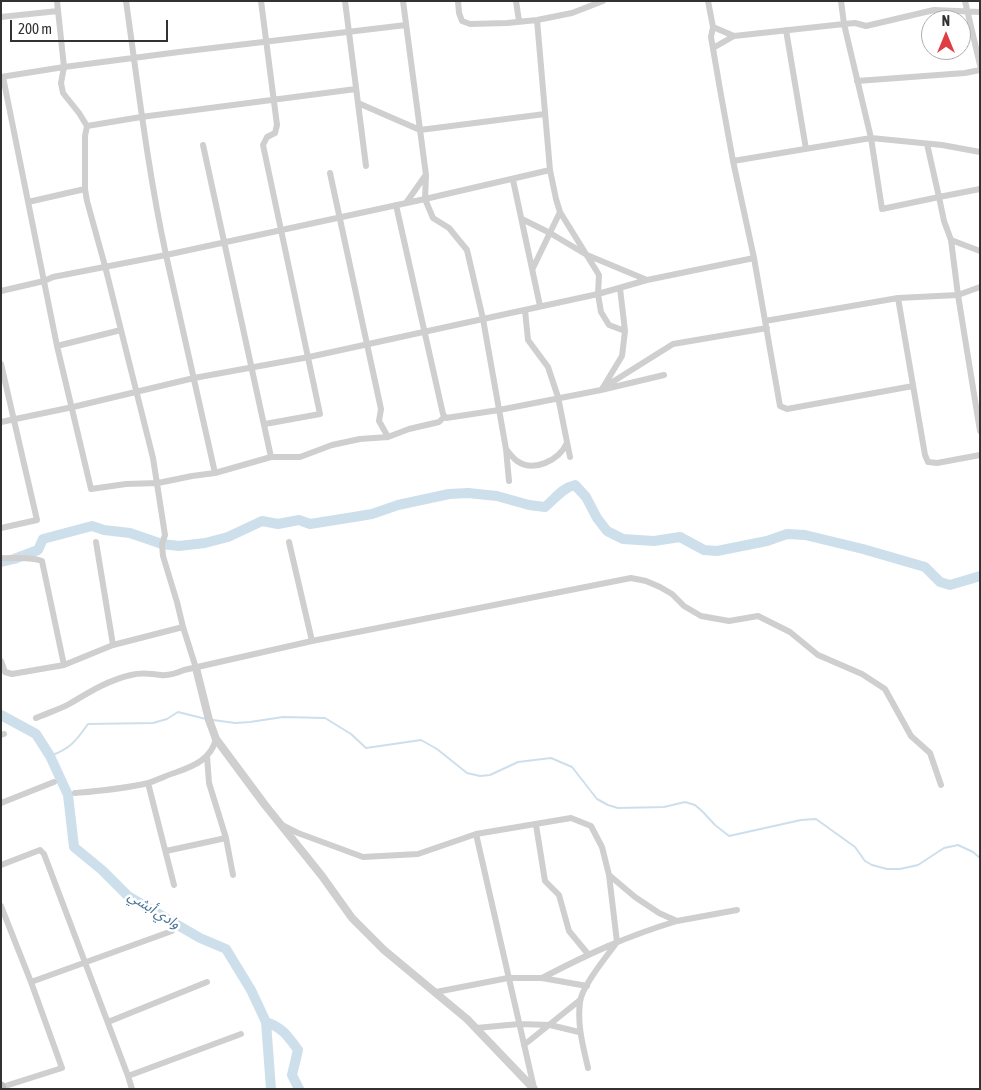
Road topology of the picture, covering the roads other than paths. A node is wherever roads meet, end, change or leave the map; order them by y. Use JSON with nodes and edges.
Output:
{"nodes":[{"id":1,"x":57,"y":1,"type":"edge"},
{"id":2,"x":126,"y":1,"type":"edge"},
{"id":3,"x":261,"y":1,"type":"edge"},
{"id":4,"x":345,"y":1,"type":"edge"},
{"id":5,"x":403,"y":1,"type":"edge"},
{"id":6,"x":458,"y":1,"type":"edge"},
{"id":7,"x":516,"y":1,"type":"edge"},
{"id":8,"x":603,"y":1,"type":"edge"},
{"id":9,"x":708,"y":1,"type":"edge"},
{"id":10,"x":841,"y":1,"type":"edge"},
{"id":11,"x":58,"y":11,"type":"junction"},
{"id":12,"x":921,"y":13,"type":"edge"},
{"id":13,"x":1,"y":17,"type":"edge"},
{"id":14,"x":537,"y":20,"type":"junction"},
{"id":15,"x":518,"y":21,"type":"junction"},
{"id":16,"x":844,"y":24,"type":"junction"},
{"id":17,"x":406,"y":25,"type":"junction"},
{"id":18,"x":713,"y":27,"type":"junction"},
{"id":19,"x":786,"y":30,"type":"junction"},
{"id":20,"x":971,"y":30,"type":"edge"},
{"id":21,"x":348,"y":32,"type":"junction"},
{"id":22,"x":734,"y":36,"type":"junction"},
{"id":23,"x":267,"y":40,"type":"junction"},
{"id":24,"x":713,"y":48,"type":"junction"},
{"id":25,"x":133,"y":58,"type":"junction"},
{"id":26,"x":980,"y":65,"type":"edge"},
{"id":27,"x":64,"y":67,"type":"junction"},
{"id":28,"x":980,"y":70,"type":"edge"},
{"id":29,"x":2,"y":77,"type":"edge"},
{"id":30,"x":857,"y":81,"type":"junction"},
{"id":31,"x":356,"y":89,"type":"junction"},
{"id":32,"x":274,"y":100,"type":"junction"},
{"id":33,"x":358,"y":103,"type":"junction"},
{"id":34,"x":545,"y":114,"type":"junction"},
{"id":35,"x":142,"y":117,"type":"junction"},
{"id":36,"x":87,"y":126,"type":"junction"},
{"id":37,"x":420,"y":130,"type":"junction"},
{"id":38,"x":871,"y":138,"type":"junction"},
{"id":39,"x":927,"y":144,"type":"junction"},
{"id":40,"x":203,"y":145,"type":"dead end"},
{"id":41,"x":806,"y":149,"type":"junction"},
{"id":42,"x":980,"y":152,"type":"edge"},
{"id":43,"x":733,"y":161,"type":"junction"},
{"id":44,"x":366,"y":166,"type":"dead end"},
{"id":45,"x":550,"y":170,"type":"junction"},
{"id":46,"x":330,"y":172,"type":"dead end"},
{"id":47,"x":426,"y":175,"type":"junction"},
{"id":48,"x":513,"y":180,"type":"junction"},
{"id":49,"x":85,"y":189,"type":"junction"},
{"id":50,"x":980,"y":189,"type":"edge"},
{"id":51,"x":939,"y":197,"type":"junction"},
{"id":52,"x":425,"y":200,"type":"junction"},
{"id":53,"x":28,"y":202,"type":"junction"},
{"id":54,"x":406,"y":203,"type":"junction"},
{"id":55,"x":396,"y":205,"type":"junction"},
{"id":56,"x":560,"y":212,"type":"junction"},
{"id":57,"x":339,"y":217,"type":"junction"},
{"id":58,"x":522,"y":219,"type":"junction"},
{"id":59,"x":280,"y":230,"type":"junction"},
{"id":60,"x":550,"y":233,"type":"junction"},
{"id":61,"x":951,"y":240,"type":"junction"},
{"id":62,"x":225,"y":243,"type":"junction"},
{"id":63,"x":980,"y":251,"type":"edge"},
{"id":64,"x":166,"y":255,"type":"junction"},
{"id":65,"x":587,"y":255,"type":"junction"},
{"id":66,"x":754,"y":258,"type":"junction"},
{"id":67,"x":105,"y":266,"type":"junction"},
{"id":68,"x":532,"y":268,"type":"junction"},
{"id":69,"x":647,"y":280,"type":"junction"},
{"id":70,"x":44,"y":281,"type":"junction"},
{"id":71,"x":980,"y":287,"type":"edge"},
{"id":72,"x":620,"y":288,"type":"junction"},
{"id":73,"x":1,"y":291,"type":"edge"},
{"id":74,"x":598,"y":294,"type":"junction"},
{"id":75,"x":958,"y":295,"type":"junction"},
{"id":76,"x":898,"y":298,"type":"junction"},
{"id":77,"x":540,"y":306,"type":"junction"},
{"id":78,"x":525,"y":310,"type":"junction"},
{"id":79,"x":482,"y":320,"type":"junction"},
{"id":80,"x":766,"y":324,"type":"junction"},
{"id":81,"x":121,"y":330,"type":"junction"},
{"id":82,"x":624,"y":331,"type":"junction"},
{"id":83,"x":425,"y":332,"type":"junction"},
{"id":84,"x":366,"y":344,"type":"junction"},
{"id":85,"x":57,"y":346,"type":"junction"},
{"id":86,"x":309,"y":357,"type":"junction"},
{"id":87,"x":1,"y":364,"type":"edge"},
{"id":88,"x":253,"y":368,"type":"junction"},
{"id":89,"x":664,"y":375,"type":"dead end"},
{"id":90,"x":194,"y":378,"type":"junction"},
{"id":91,"x":913,"y":386,"type":"junction"},
{"id":92,"x":601,"y":390,"type":"junction"},
{"id":93,"x":136,"y":392,"type":"junction"},
{"id":94,"x":558,"y":397,"type":"junction"},
{"id":95,"x":73,"y":407,"type":"junction"},
{"id":96,"x":499,"y":410,"type":"junction"},
{"id":97,"x":444,"y":416,"type":"junction"},
{"id":98,"x":15,"y":420,"type":"junction"},
{"id":99,"x":1,"y":422,"type":"edge"},
{"id":100,"x":265,"y":424,"type":"junction"},
{"id":101,"x":980,"y":431,"type":"edge"},
{"id":102,"x":388,"y":437,"type":"junction"},
{"id":103,"x":567,"y":442,"type":"junction"},
{"id":104,"x":506,"y":449,"type":"junction"},
{"id":105,"x":980,"y":455,"type":"edge"},
{"id":106,"x":272,"y":457,"type":"junction"},
{"id":107,"x":570,"y":457,"type":"dead end"},
{"id":108,"x":215,"y":473,"type":"junction"},
{"id":109,"x":509,"y":481,"type":"dead end"},
{"id":110,"x":158,"y":483,"type":"junction"},
{"id":111,"x":1,"y":528,"type":"edge"},
{"id":112,"x":96,"y":542,"type":"dead end"},
{"id":113,"x":289,"y":542,"type":"dead end"},
{"id":114,"x":1,"y":558,"type":"edge"},
{"id":115,"x":183,"y":628,"type":"junction"},
{"id":116,"x":312,"y":641,"type":"junction"},
{"id":117,"x":113,"y":645,"type":"junction"},
{"id":118,"x":1,"y":661,"type":"edge"},
{"id":119,"x":64,"y":665,"type":"junction"},
{"id":120,"x":196,"y":668,"type":"junction"},
{"id":121,"x":36,"y":718,"type":"dead end"},
{"id":122,"x":216,"y":739,"type":"junction"},
{"id":123,"x":207,"y":756,"type":"junction"},
{"id":124,"x":54,"y":782,"type":"dead end"},
{"id":125,"x":148,"y":783,"type":"junction"},
{"id":126,"x":941,"y":785,"type":"dead end"},
{"id":127,"x":75,"y":793,"type":"dead end"},
{"id":128,"x":1,"y":803,"type":"edge"},
{"id":129,"x":282,"y":825,"type":"junction"},
{"id":130,"x":536,"y":825,"type":"junction"},
{"id":131,"x":476,"y":834,"type":"junction"},
{"id":132,"x":226,"y":838,"type":"junction"},
{"id":133,"x":166,"y":851,"type":"junction"},
{"id":134,"x":1,"y":865,"type":"edge"},
{"id":135,"x":233,"y":875,"type":"dead end"},
{"id":136,"x":609,"y":875,"type":"junction"},
{"id":137,"x":174,"y":885,"type":"dead end"},
{"id":138,"x":1,"y":906,"type":"edge"},
{"id":139,"x":737,"y":910,"type":"dead end"},
{"id":140,"x":677,"y":921,"type":"junction"},
{"id":141,"x":172,"y":931,"type":"dead end"},
{"id":142,"x":617,"y":942,"type":"junction"},
{"id":143,"x":588,"y":954,"type":"junction"},
{"id":144,"x":84,"y":964,"type":"junction"},
{"id":145,"x":508,"y":978,"type":"junction"},
{"id":146,"x":542,"y":978,"type":"junction"},
{"id":147,"x":32,"y":982,"type":"junction"},
{"id":148,"x":207,"y":982,"type":"dead end"},
{"id":149,"x":587,"y":986,"type":"junction"},
{"id":150,"x":436,"y":992,"type":"junction"},
{"id":151,"x":580,"y":1000,"type":"junction"},
{"id":152,"x":108,"y":1022,"type":"junction"},
{"id":153,"x":519,"y":1024,"type":"junction"},
{"id":154,"x":550,"y":1025,"type":"junction"},
{"id":155,"x":476,"y":1028,"type":"junction"},
{"id":156,"x":580,"y":1032,"type":"junction"},
{"id":157,"x":241,"y":1034,"type":"dead end"},
{"id":158,"x":524,"y":1046,"type":"junction"},
{"id":159,"x":588,"y":1068,"type":"dead end"},
{"id":160,"x":128,"y":1076,"type":"junction"},
{"id":161,"x":2,"y":1087,"type":"edge"},
{"id":162,"x":534,"y":1088,"type":"edge"},
{"id":163,"x":132,"y":1089,"type":"edge"}],
"edges":[{"from":1,"to":11,"type":"street"},
{"from":2,"to":25,"type":"street"},
{"from":3,"to":23,"type":"street"},
{"from":4,"to":21,"type":"street"},
{"from":5,"to":17,"type":"street"},
{"from":6,"to":15,"type":"street"},
{"from":7,"to":15,"type":"street"},
{"from":8,"to":14,"type":"street"},
{"from":9,"to":18,"type":"street"},
{"from":10,"to":16,"type":"street"},
{"from":11,"to":13,"type":"street"},
{"from":11,"to":27,"type":"street"},
{"from":12,"to":16,"type":"street"},
{"from":14,"to":15,"type":"street"},
{"from":14,"to":34,"type":"street"},
{"from":16,"to":19,"type":"street"},
{"from":16,"to":30,"type":"street"},
{"from":17,"to":21,"type":"street"},
{"from":17,"to":37,"type":"street"},
{"from":18,"to":22,"type":"street"},
{"from":18,"to":24,"type":"street"},
{"from":19,"to":22,"type":"street"},
{"from":19,"to":41,"type":"street"},
{"from":20,"to":26,"type":"street"},
{"from":21,"to":23,"type":"street"},
{"from":21,"to":31,"type":"street"},
{"from":22,"to":24,"type":"street"},
{"from":23,"to":25,"type":"street"},
{"from":23,"to":32,"type":"street"},
{"from":24,"to":43,"type":"street"},
{"from":25,"to":27,"type":"street"},
{"from":25,"to":35,"type":"street"},
{"from":27,"to":29,"type":"street"},
{"from":27,"to":36,"type":"street"},
{"from":28,"to":30,"type":"street"},
{"from":29,"to":53,"type":"street"},
{"from":30,"to":38,"type":"street"},
{"from":31,"to":32,"type":"street"},
{"from":31,"to":33,"type":"street"},
{"from":32,"to":35,"type":"street"},
{"from":32,"to":59,"type":"street"},
{"from":33,"to":37,"type":"street"},
{"from":33,"to":44,"type":"street"},
{"from":34,"to":37,"type":"street"},
{"from":34,"to":45,"type":"street"},
{"from":35,"to":36,"type":"street"},
{"from":35,"to":64,"type":"street"},
{"from":36,"to":49,"type":"street"},
{"from":37,"to":47,"type":"street"},
{"from":38,"to":39,"type":"street"},
{"from":38,"to":41,"type":"street"},
{"from":38,"to":51,"type":"street"},
{"from":39,"to":42,"type":"street"},
{"from":39,"to":51,"type":"street"},
{"from":40,"to":62,"type":"street"},
{"from":41,"to":43,"type":"street"},
{"from":43,"to":66,"type":"street"},
{"from":45,"to":48,"type":"street"},
{"from":45,"to":56,"type":"street"},
{"from":46,"to":57,"type":"street"},
{"from":47,"to":52,"type":"street"},
{"from":47,"to":54,"type":"street"},
{"from":48,"to":52,"type":"street"},
{"from":48,"to":58,"type":"street"},
{"from":49,"to":53,"type":"street"},
{"from":49,"to":67,"type":"street"},
{"from":50,"to":51,"type":"street"},
{"from":51,"to":61,"type":"street"},
{"from":52,"to":54,"type":"street"},
{"from":52,"to":79,"type":"street"},
{"from":53,"to":70,"type":"street"},
{"from":54,"to":55,"type":"street"},
{"from":55,"to":57,"type":"street"},
{"from":55,"to":83,"type":"street"},
{"from":56,"to":60,"type":"street"},
{"from":56,"to":65,"type":"street"},
{"from":57,"to":59,"type":"street"},
{"from":57,"to":84,"type":"street"},
{"from":58,"to":60,"type":"street"},
{"from":58,"to":68,"type":"street"},
{"from":59,"to":62,"type":"street"},
{"from":59,"to":86,"type":"street"},
{"from":60,"to":65,"type":"street"},
{"from":60,"to":68,"type":"street"},
{"from":61,"to":63,"type":"street"},
{"from":61,"to":75,"type":"street"},
{"from":62,"to":64,"type":"street"},
{"from":62,"to":88,"type":"street"},
{"from":64,"to":67,"type":"street"},
{"from":64,"to":90,"type":"street"},
{"from":65,"to":69,"type":"street"},
{"from":65,"to":74,"type":"street"},
{"from":66,"to":69,"type":"street"},
{"from":66,"to":80,"type":"street"},
{"from":67,"to":70,"type":"street"},
{"from":67,"to":81,"type":"street"},
{"from":68,"to":77,"type":"street"},
{"from":69,"to":72,"type":"street"},
{"from":70,"to":73,"type":"street"},
{"from":70,"to":85,"type":"street"},
{"from":71,"to":75,"type":"street"},
{"from":72,"to":74,"type":"street"},
{"from":72,"to":82,"type":"street"},
{"from":74,"to":77,"type":"street"},
{"from":74,"to":82,"type":"street"},
{"from":75,"to":76,"type":"street"},
{"from":75,"to":101,"type":"street"},
{"from":76,"to":80,"type":"street"},
{"from":76,"to":91,"type":"street"},
{"from":77,"to":78,"type":"street"},
{"from":78,"to":79,"type":"street"},
{"from":78,"to":94,"type":"street"},
{"from":79,"to":83,"type":"street"},
{"from":79,"to":96,"type":"street"},
{"from":80,"to":91,"type":"street"},
{"from":80,"to":92,"type":"street"},
{"from":81,"to":85,"type":"street"},
{"from":81,"to":93,"type":"street"},
{"from":82,"to":92,"type":"street"},
{"from":83,"to":84,"type":"street"},
{"from":83,"to":97,"type":"street"},
{"from":84,"to":86,"type":"street"},
{"from":84,"to":102,"type":"street"},
{"from":85,"to":95,"type":"street"},
{"from":86,"to":88,"type":"street"},
{"from":86,"to":100,"type":"street"},
{"from":87,"to":98,"type":"street"},
{"from":88,"to":90,"type":"street"},
{"from":88,"to":100,"type":"street"},
{"from":89,"to":92,"type":"street"},
{"from":90,"to":93,"type":"street"},
{"from":90,"to":108,"type":"street"},
{"from":91,"to":105,"type":"street"},
{"from":92,"to":94,"type":"street"},
{"from":93,"to":95,"type":"street"},
{"from":93,"to":110,"type":"street"},
{"from":94,"to":96,"type":"street"},
{"from":94,"to":103,"type":"street"},
{"from":95,"to":98,"type":"street"},
{"from":95,"to":110,"type":"street"},
{"from":96,"to":97,"type":"street"},
{"from":96,"to":104,"type":"street"},
{"from":97,"to":102,"type":"street"},
{"from":98,"to":99,"type":"street"},
{"from":98,"to":111,"type":"street"},
{"from":100,"to":106,"type":"street"},
{"from":102,"to":106,"type":"street"},
{"from":103,"to":104,"type":"street"},
{"from":103,"to":107,"type":"street"},
{"from":104,"to":109,"type":"street"},
{"from":106,"to":108,"type":"street"},
{"from":108,"to":110,"type":"street"},
{"from":110,"to":115,"type":"street"},
{"from":112,"to":117,"type":"street"},
{"from":113,"to":116,"type":"street"},
{"from":114,"to":119,"type":"street"},
{"from":115,"to":117,"type":"street"},
{"from":115,"to":120,"type":"street"},
{"from":116,"to":120,"type":"street"},
{"from":116,"to":126,"type":"street"},
{"from":117,"to":119,"type":"street"},
{"from":118,"to":119,"type":"street"},
{"from":120,"to":121,"type":"street"},
{"from":120,"to":122,"type":"street"},
{"from":122,"to":123,"type":"street"},
{"from":122,"to":129,"type":"street"},
{"from":123,"to":125,"type":"street"},
{"from":123,"to":132,"type":"street"},
{"from":124,"to":128,"type":"street"},
{"from":125,"to":127,"type":"street"},
{"from":125,"to":133,"type":"street"},
{"from":129,"to":131,"type":"street"},
{"from":129,"to":150,"type":"street"},
{"from":130,"to":131,"type":"street"},
{"from":130,"to":136,"type":"street"},
{"from":130,"to":143,"type":"street"},
{"from":131,"to":145,"type":"street"},
{"from":132,"to":133,"type":"street"},
{"from":132,"to":135,"type":"street"},
{"from":133,"to":137,"type":"street"},
{"from":134,"to":144,"type":"street"},
{"from":136,"to":140,"type":"street"},
{"from":136,"to":142,"type":"street"},
{"from":138,"to":147,"type":"street"},
{"from":139,"to":140,"type":"street"},
{"from":140,"to":142,"type":"street"},
{"from":141,"to":144,"type":"street"},
{"from":142,"to":143,"type":"street"},
{"from":142,"to":149,"type":"street"},
{"from":143,"to":146,"type":"street"},
{"from":144,"to":147,"type":"street"},
{"from":144,"to":152,"type":"street"},
{"from":145,"to":146,"type":"street"},
{"from":145,"to":150,"type":"street"},
{"from":145,"to":153,"type":"street"},
{"from":146,"to":149,"type":"street"},
{"from":147,"to":161,"type":"street"},
{"from":148,"to":152,"type":"street"},
{"from":149,"to":151,"type":"street"},
{"from":150,"to":155,"type":"street"},
{"from":151,"to":154,"type":"street"},
{"from":151,"to":156,"type":"street"},
{"from":152,"to":160,"type":"street"},
{"from":153,"to":154,"type":"street"},
{"from":153,"to":155,"type":"street"},
{"from":153,"to":158,"type":"street"},
{"from":154,"to":156,"type":"street"},
{"from":154,"to":158,"type":"street"},
{"from":155,"to":162,"type":"street"},
{"from":156,"to":159,"type":"street"},
{"from":157,"to":160,"type":"street"},
{"from":158,"to":162,"type":"street"},
{"from":160,"to":163,"type":"street"}]}
